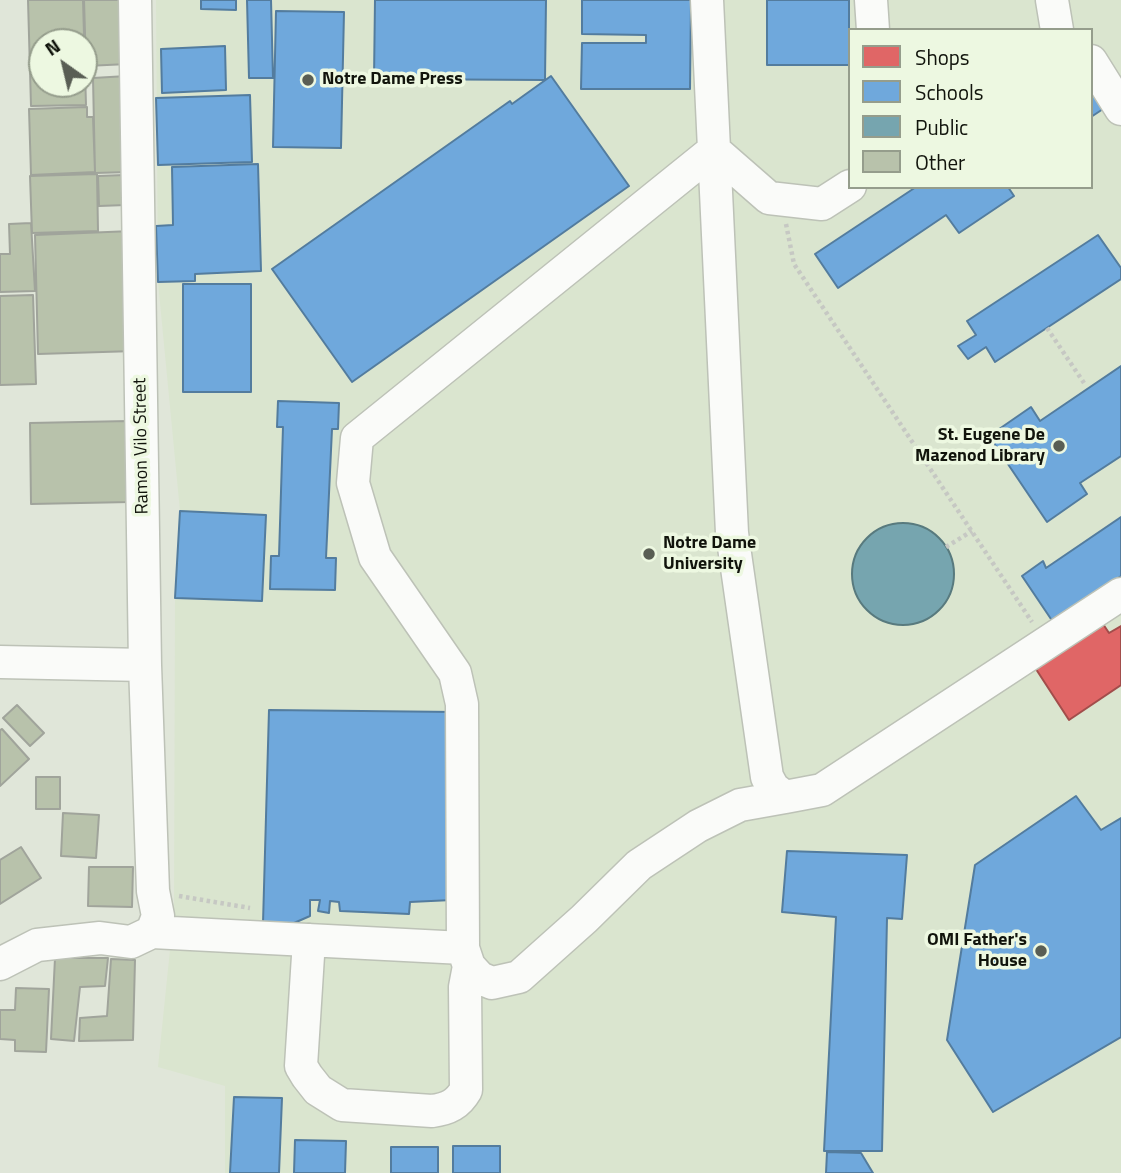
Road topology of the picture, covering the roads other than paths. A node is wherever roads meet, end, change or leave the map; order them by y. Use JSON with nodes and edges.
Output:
{"nodes":[{"id":1,"x":135,"y":0,"type":"edge"},
{"id":2,"x":707,"y":0,"type":"edge"},
{"id":3,"x":871,"y":0,"type":"edge"},
{"id":4,"x":1052,"y":0,"type":"edge"},
{"id":5,"x":873,"y":28,"type":"edge"},
{"id":6,"x":1057,"y":28,"type":"edge"},
{"id":7,"x":1093,"y":64,"type":"edge"},
{"id":8,"x":1121,"y":109,"type":"edge"},
{"id":9,"x":714,"y":150,"type":"junction"},
{"id":10,"x":848,"y":187,"type":"edge"},
{"id":11,"x":1121,"y":594,"type":"edge"},
{"id":12,"x":0,"y":662,"type":"edge"},
{"id":13,"x":145,"y":666,"type":"junction"},
{"id":14,"x":785,"y":797,"type":"junction"},
{"id":15,"x":152,"y":932,"type":"junction"},
{"id":16,"x":309,"y":940,"type":"junction"},
{"id":17,"x":466,"y":957,"type":"junction"},
{"id":18,"x":0,"y":964,"type":"edge"}],
"edges":[{"from":1,"to":13,"type":"street","name":"Ramon Vilo Street"},
{"from":2,"to":9,"type":"street"},
{"from":3,"to":5,"type":"street"},
{"from":4,"to":6,"type":"street"},
{"from":7,"to":8,"type":"street"},
{"from":9,"to":10,"type":"street"},
{"from":9,"to":14,"type":"street"},
{"from":9,"to":17,"type":"street"},
{"from":11,"to":14,"type":"street"},
{"from":12,"to":13,"type":"street"},
{"from":13,"to":15,"type":"street","name":"Ramon Vilo Street"},
{"from":14,"to":17,"type":"street"},
{"from":15,"to":16,"type":"street"},
{"from":15,"to":18,"type":"street"},
{"from":16,"to":17,"type":"street"},
{"from":16,"to":17,"type":"street"}]}
